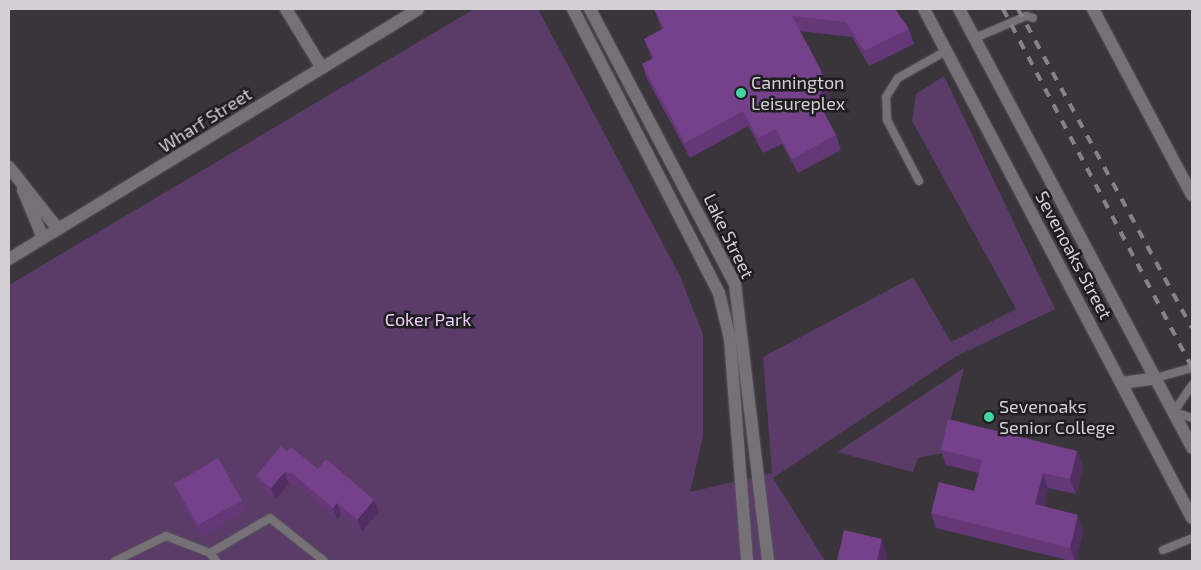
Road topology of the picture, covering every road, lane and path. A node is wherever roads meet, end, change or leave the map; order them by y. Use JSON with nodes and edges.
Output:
{"nodes":[{"id":1,"x":286,"y":9,"type":"edge"},
{"id":2,"x":418,"y":9,"type":"edge"},
{"id":3,"x":573,"y":9,"type":"edge"},
{"id":4,"x":590,"y":9,"type":"edge"},
{"id":5,"x":924,"y":9,"type":"edge"},
{"id":6,"x":959,"y":9,"type":"edge"},
{"id":7,"x":1093,"y":9,"type":"edge"},
{"id":8,"x":1033,"y":18,"type":"dead end"},
{"id":9,"x":975,"y":38,"type":"junction"},
{"id":10,"x":946,"y":51,"type":"junction"},
{"id":11,"x":322,"y":68,"type":"junction"},
{"id":12,"x":9,"y":167,"type":"edge"},
{"id":13,"x":1189,"y":179,"type":"edge"},
{"id":14,"x":919,"y":181,"type":"dead end"},
{"id":15,"x":23,"y":190,"type":"junction"},
{"id":16,"x":1192,"y":195,"type":"edge"},
{"id":17,"x":58,"y":230,"type":"junction"},
{"id":18,"x":43,"y":238,"type":"junction"},
{"id":19,"x":9,"y":259,"type":"edge"},
{"id":20,"x":1192,"y":368,"type":"edge"},
{"id":21,"x":1156,"y":378,"type":"junction"},
{"id":22,"x":1122,"y":383,"type":"junction"},
{"id":23,"x":1192,"y":385,"type":"edge"},
{"id":24,"x":1174,"y":412,"type":"junction"},
{"id":25,"x":1192,"y":418,"type":"edge"},
{"id":26,"x":1192,"y":448,"type":"edge"},
{"id":27,"x":1192,"y":518,"type":"edge"},
{"id":28,"x":1192,"y":538,"type":"edge"},
{"id":29,"x":1164,"y":550,"type":"dead end"},
{"id":30,"x":210,"y":553,"type":"junction"},
{"id":31,"x":115,"y":561,"type":"edge"},
{"id":32,"x":216,"y":561,"type":"edge"},
{"id":33,"x":324,"y":561,"type":"edge"},
{"id":34,"x":747,"y":561,"type":"edge"},
{"id":35,"x":768,"y":561,"type":"edge"}],
"edges":[{"from":1,"to":11,"type":"main road"},
{"from":2,"to":11,"type":"main road","name":"Wharf Street"},
{"from":3,"to":34,"type":"main road","name":"Lake Street"},
{"from":4,"to":35,"type":"main road","name":"Lake Street"},
{"from":5,"to":10,"type":"main road","name":"Sevenoaks Street"},
{"from":6,"to":9,"type":"main road","name":"Sevenoaks Street"},
{"from":7,"to":13,"type":"main road"},
{"from":8,"to":9,"type":"lane"},
{"from":9,"to":21,"type":"main road","name":"Sevenoaks Street"},
{"from":10,"to":14,"type":"lane"},
{"from":10,"to":22,"type":"main road","name":"Sevenoaks Street"},
{"from":11,"to":17,"type":"main road","name":"Wharf Street"},
{"from":12,"to":15,"type":"main road"},
{"from":13,"to":16,"type":"main road"},
{"from":15,"to":17,"type":"main road"},
{"from":15,"to":18,"type":"main road"},
{"from":17,"to":18,"type":"main road","name":"Wharf Street"},
{"from":18,"to":19,"type":"main road","name":"Wharf Street"},
{"from":20,"to":21,"type":"lane"},
{"from":21,"to":22,"type":"main road"},
{"from":21,"to":24,"type":"main road","name":"Sevenoaks Street"},
{"from":22,"to":27,"type":"main road","name":"Sevenoaks Street"},
{"from":23,"to":24,"type":"lane"},
{"from":24,"to":25,"type":"lane"},
{"from":24,"to":26,"type":"main road","name":"Sevenoaks Street"},
{"from":28,"to":29,"type":"lane"},
{"from":30,"to":31,"type":"lane"},
{"from":30,"to":32,"type":"lane"},
{"from":30,"to":33,"type":"lane"}]}
